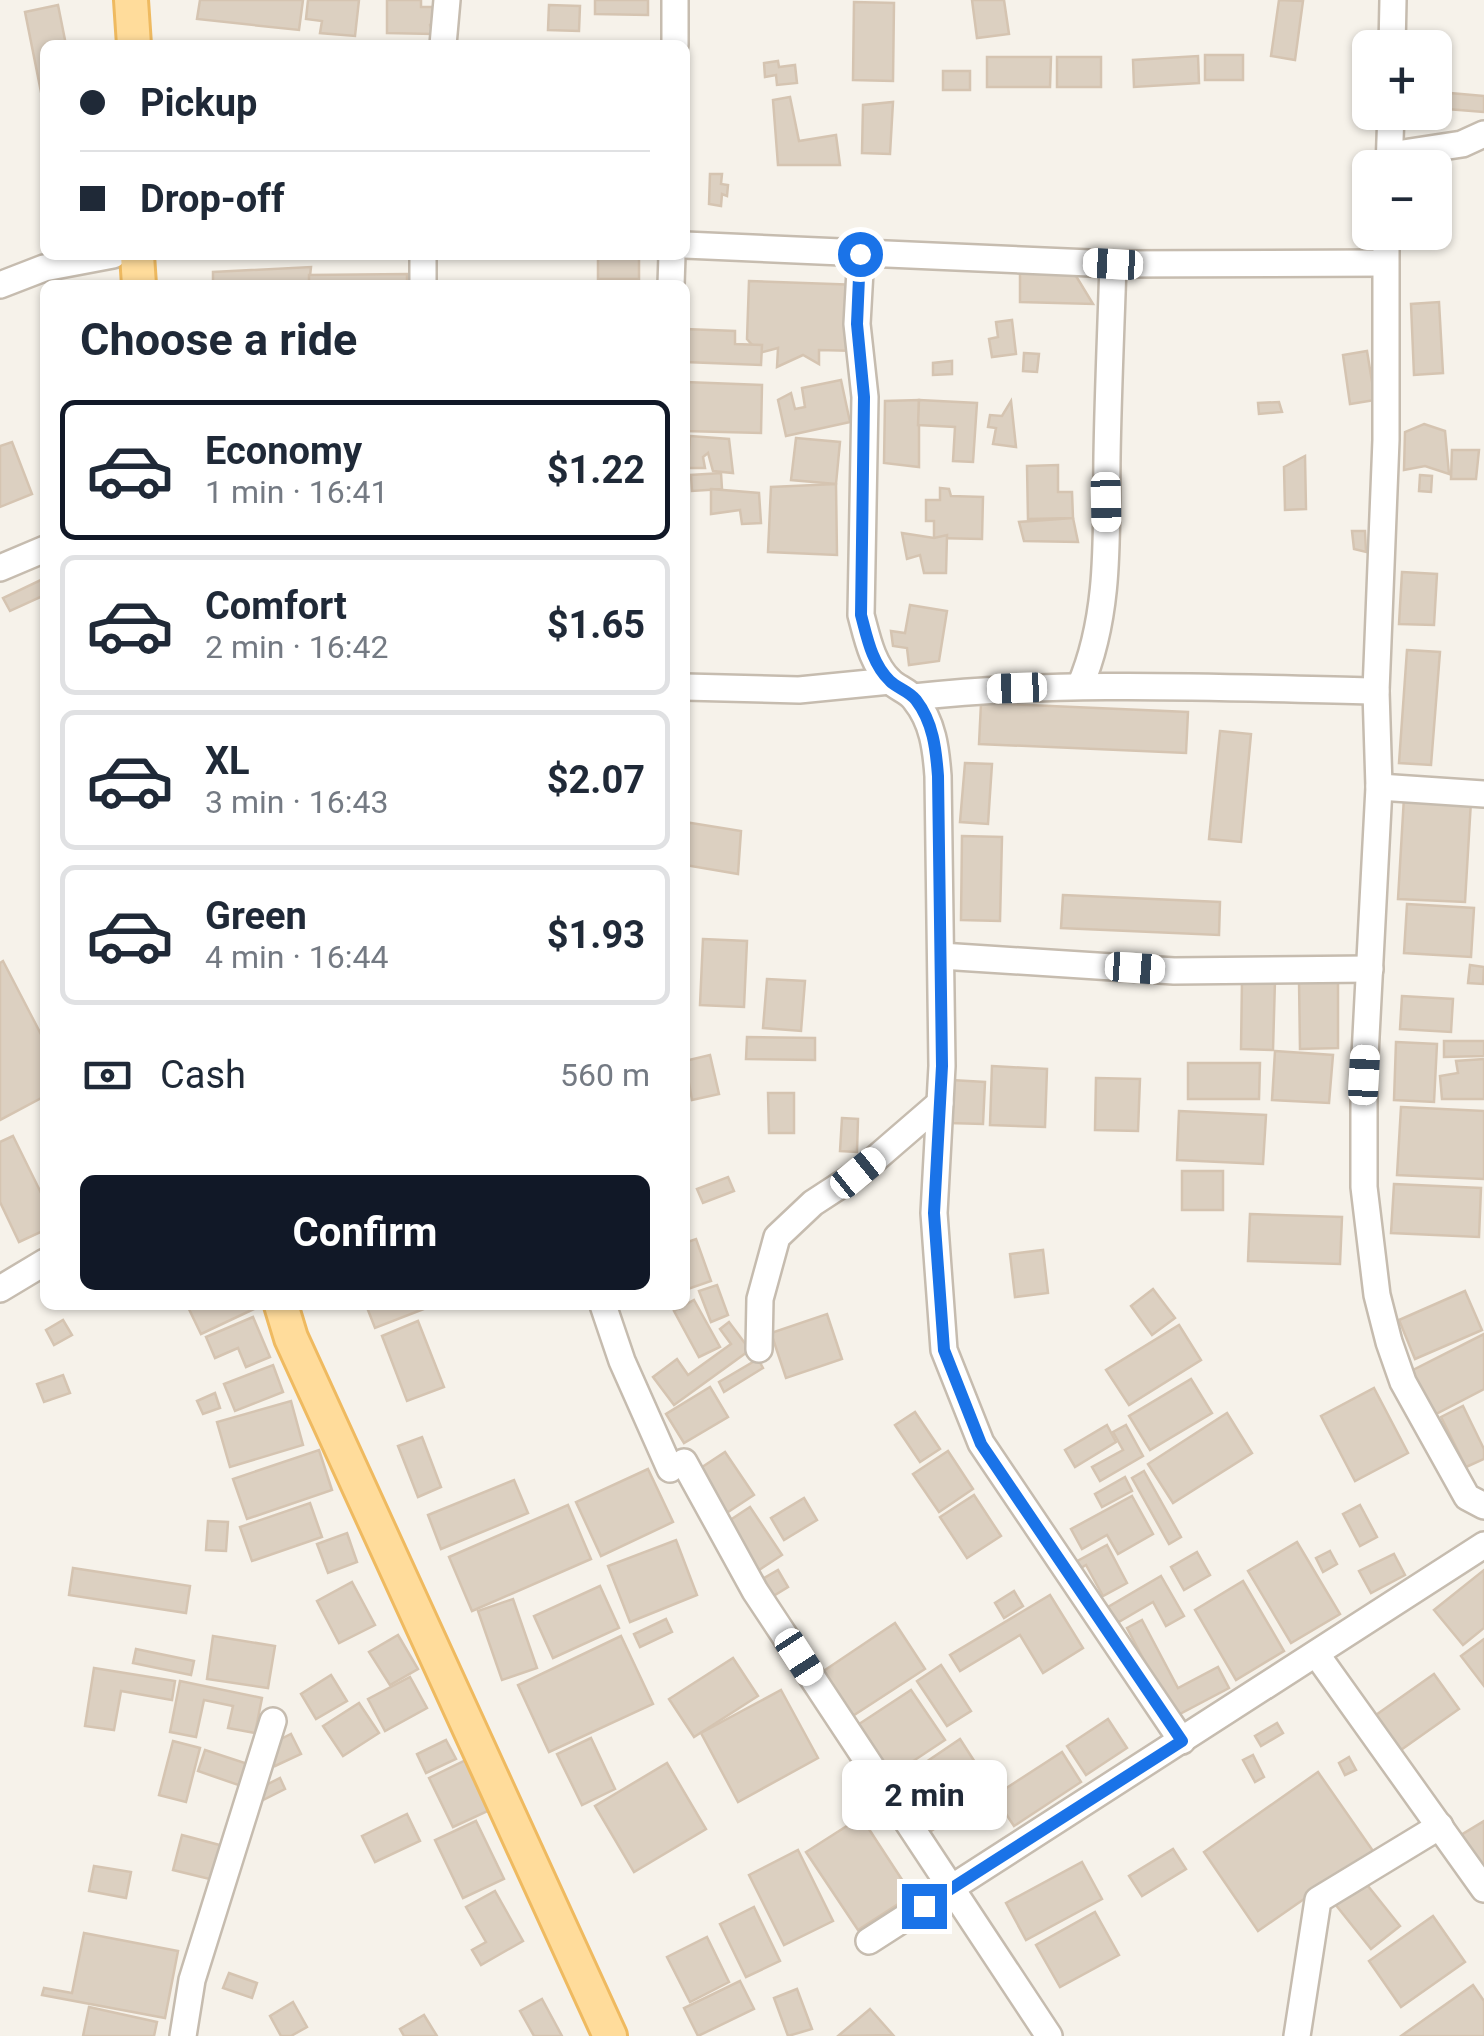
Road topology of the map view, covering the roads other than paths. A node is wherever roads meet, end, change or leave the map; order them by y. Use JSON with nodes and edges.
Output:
{"nodes":[{"id":1,"x":131,"y":0,"type":"edge"},
{"id":2,"x":447,"y":0,"type":"edge"},
{"id":3,"x":675,"y":0,"type":"edge"},
{"id":4,"x":1393,"y":0,"type":"edge"},
{"id":5,"x":1392,"y":30,"type":"edge"},
{"id":6,"x":134,"y":40,"type":"edge"},
{"id":7,"x":443,"y":40,"type":"edge"},
{"id":8,"x":675,"y":40,"type":"edge"},
{"id":9,"x":1484,"y":134,"type":"edge"},
{"id":10,"x":1437,"y":150,"type":"edge"},
{"id":11,"x":690,"y":246,"type":"edge"},
{"id":12,"x":1385,"y":250,"type":"edge"},
{"id":13,"x":860,"y":254,"type":"junction"},
{"id":14,"x":86,"y":260,"type":"edge"},
{"id":15,"x":1385,"y":263,"type":"junction"},
{"id":16,"x":1113,"y":264,"type":"junction"},
{"id":17,"x":0,"y":286,"type":"edge"},
{"id":18,"x":40,"y":551,"type":"edge"},
{"id":19,"x":0,"y":568,"type":"edge"},
{"id":20,"x":890,"y":680,"type":"junction"},
{"id":21,"x":690,"y":686,"type":"edge"},
{"id":22,"x":1080,"y":686,"type":"junction"},
{"id":23,"x":1376,"y":691,"type":"junction"},
{"id":24,"x":914,"y":697,"type":"junction"},
{"id":25,"x":1380,"y":787,"type":"junction"},
{"id":26,"x":1484,"y":794,"type":"edge"},
{"id":27,"x":941,"y":956,"type":"junction"},
{"id":28,"x":1370,"y":969,"type":"junction"},
{"id":29,"x":940,"y":1103,"type":"junction"},
{"id":30,"x":40,"y":1265,"type":"edge"},
{"id":31,"x":0,"y":1289,"type":"edge"},
{"id":32,"x":284,"y":1310,"type":"edge"},
{"id":33,"x":605,"y":1310,"type":"edge"},
{"id":34,"x":760,"y":1349,"type":"dead end"},
{"id":35,"x":1484,"y":1506,"type":"edge"},
{"id":36,"x":1484,"y":1546,"type":"edge"},
{"id":37,"x":1317,"y":1655,"type":"junction"},
{"id":38,"x":273,"y":1721,"type":"dead end"},
{"id":39,"x":1182,"y":1741,"type":"junction"},
{"id":40,"x":1440,"y":1826,"type":"junction"},
{"id":41,"x":952,"y":1888,"type":"junction"},
{"id":42,"x":1484,"y":1889,"type":"edge"},
{"id":43,"x":869,"y":1941,"type":"dead end"},
{"id":44,"x":184,"y":2036,"type":"edge"},
{"id":45,"x":610,"y":2036,"type":"edge"},
{"id":46,"x":1049,"y":2036,"type":"edge"},
{"id":47,"x":1297,"y":2036,"type":"edge"}],
"edges":[{"from":1,"to":6,"type":"main road"},
{"from":2,"to":7,"type":"street"},
{"from":3,"to":8,"type":"street"},
{"from":4,"to":5,"type":"street"},
{"from":9,"to":10,"type":"street"},
{"from":11,"to":13,"type":"street"},
{"from":12,"to":15,"type":"street"},
{"from":13,"to":16,"type":"street"},
{"from":13,"to":20,"type":"street"},
{"from":14,"to":17,"type":"street"},
{"from":15,"to":16,"type":"street"},
{"from":15,"to":23,"type":"street"},
{"from":16,"to":22,"type":"street"},
{"from":18,"to":19,"type":"street"},
{"from":20,"to":21,"type":"street"},
{"from":20,"to":24,"type":"street"},
{"from":22,"to":23,"type":"street"},
{"from":22,"to":24,"type":"street"},
{"from":23,"to":25,"type":"street"},
{"from":24,"to":27,"type":"street"},
{"from":25,"to":26,"type":"street"},
{"from":25,"to":28,"type":"street"},
{"from":27,"to":28,"type":"street"},
{"from":27,"to":29,"type":"street"},
{"from":28,"to":35,"type":"street"},
{"from":29,"to":34,"type":"street"},
{"from":29,"to":39,"type":"street"},
{"from":30,"to":31,"type":"street"},
{"from":32,"to":45,"type":"main road"},
{"from":33,"to":41,"type":"street"},
{"from":36,"to":37,"type":"street"},
{"from":37,"to":39,"type":"street"},
{"from":37,"to":40,"type":"street"},
{"from":38,"to":44,"type":"street"},
{"from":39,"to":41,"type":"street"},
{"from":40,"to":42,"type":"street"},
{"from":40,"to":47,"type":"street"},
{"from":41,"to":43,"type":"street"},
{"from":41,"to":46,"type":"street"}]}
